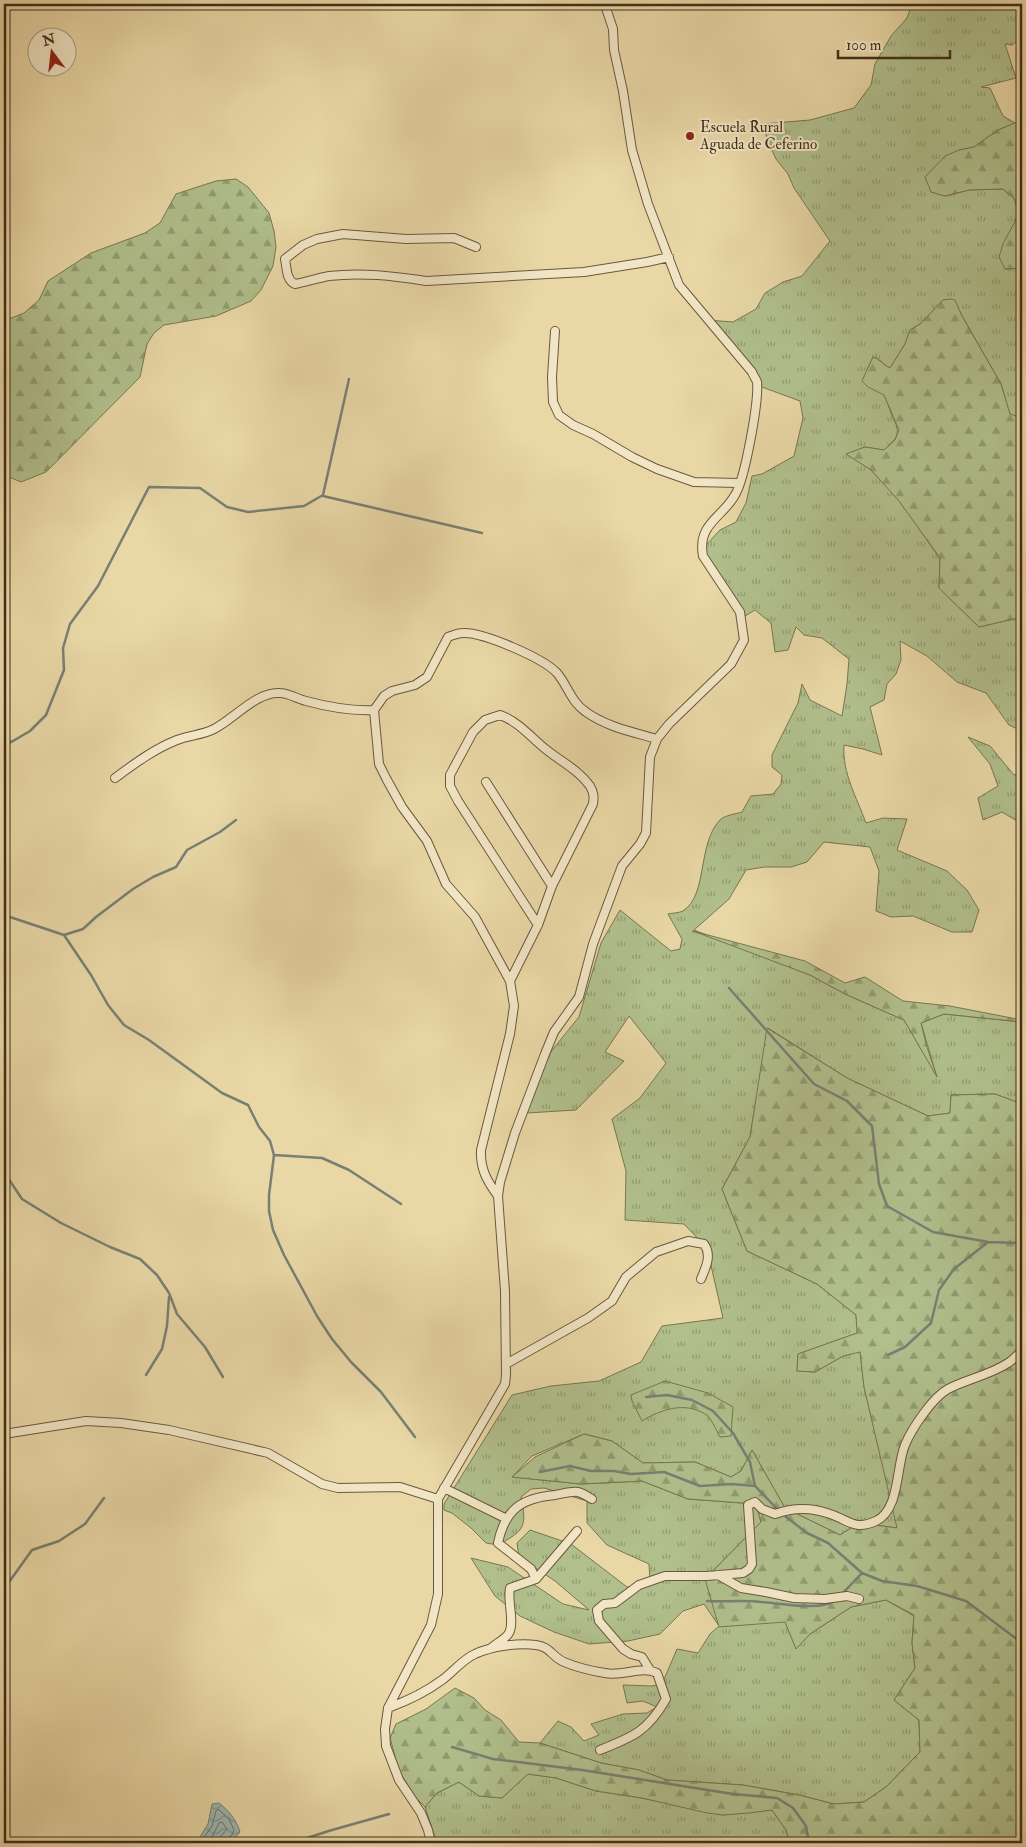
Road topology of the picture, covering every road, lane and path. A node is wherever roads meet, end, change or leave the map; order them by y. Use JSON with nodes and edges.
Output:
{"nodes":[{"id":1,"x":603,"y":4,"type":"edge"},
{"id":2,"x":476,"y":247,"type":"dead end"},
{"id":3,"x":669,"y":257,"type":"junction"},
{"id":4,"x":555,"y":331,"type":"dead end"},
{"id":5,"x":739,"y":482,"type":"junction"},
{"id":6,"x":374,"y":710,"type":"junction"},
{"id":7,"x":657,"y":739,"type":"junction"},
{"id":8,"x":115,"y":778,"type":"dead end"},
{"id":9,"x":486,"y":782,"type":"dead end"},
{"id":10,"x":552,"y":886,"type":"junction"},
{"id":11,"x":538,"y":925,"type":"junction"},
{"id":12,"x":510,"y":981,"type":"junction"},
{"id":13,"x":498,"y":1196,"type":"junction"},
{"id":14,"x":701,"y":1279,"type":"dead end"},
{"id":15,"x":1022,"y":1351,"type":"edge"},
{"id":16,"x":506,"y":1364,"type":"junction"},
{"id":17,"x":4,"y":1434,"type":"edge"},
{"id":18,"x":444,"y":1488,"type":"junction"},
{"id":19,"x":592,"y":1498,"type":"dead end"},
{"id":20,"x":438,"y":1499,"type":"junction"},
{"id":21,"x":507,"y":1519,"type":"junction"},
{"id":22,"x":577,"y":1531,"type":"dead end"},
{"id":23,"x":718,"y":1575,"type":"junction"},
{"id":24,"x":536,"y":1579,"type":"junction"},
{"id":25,"x":859,"y":1599,"type":"dead end"},
{"id":26,"x":490,"y":1649,"type":"junction"},
{"id":27,"x":650,"y":1670,"type":"junction"},
{"id":28,"x":388,"y":1708,"type":"junction"},
{"id":29,"x":600,"y":1750,"type":"dead end"},
{"id":30,"x":432,"y":1843,"type":"edge"}],
"edges":[{"from":1,"to":3,"type":"street"},
{"from":2,"to":3,"type":"street"},
{"from":3,"to":5,"type":"street"},
{"from":4,"to":5,"type":"street"},
{"from":5,"to":7,"type":"street"},
{"from":6,"to":7,"type":"street"},
{"from":6,"to":8,"type":"street"},
{"from":6,"to":12,"type":"street"},
{"from":7,"to":13,"type":"street"},
{"from":9,"to":10,"type":"street"},
{"from":10,"to":11,"type":"street"},
{"from":10,"to":11,"type":"street"},
{"from":11,"to":12,"type":"street"},
{"from":12,"to":13,"type":"street"},
{"from":13,"to":16,"type":"street"},
{"from":14,"to":16,"type":"street"},
{"from":15,"to":23,"type":"street"},
{"from":16,"to":18,"type":"street"},
{"from":17,"to":20,"type":"street"},
{"from":18,"to":20,"type":"street"},
{"from":18,"to":21,"type":"street"},
{"from":19,"to":21,"type":"street"},
{"from":20,"to":28,"type":"street"},
{"from":21,"to":24,"type":"street"},
{"from":22,"to":24,"type":"street"},
{"from":23,"to":25,"type":"street"},
{"from":23,"to":27,"type":"street"},
{"from":24,"to":26,"type":"street"},
{"from":26,"to":27,"type":"street"},
{"from":26,"to":28,"type":"street"},
{"from":27,"to":29,"type":"street"},
{"from":28,"to":30,"type":"street"}]}
